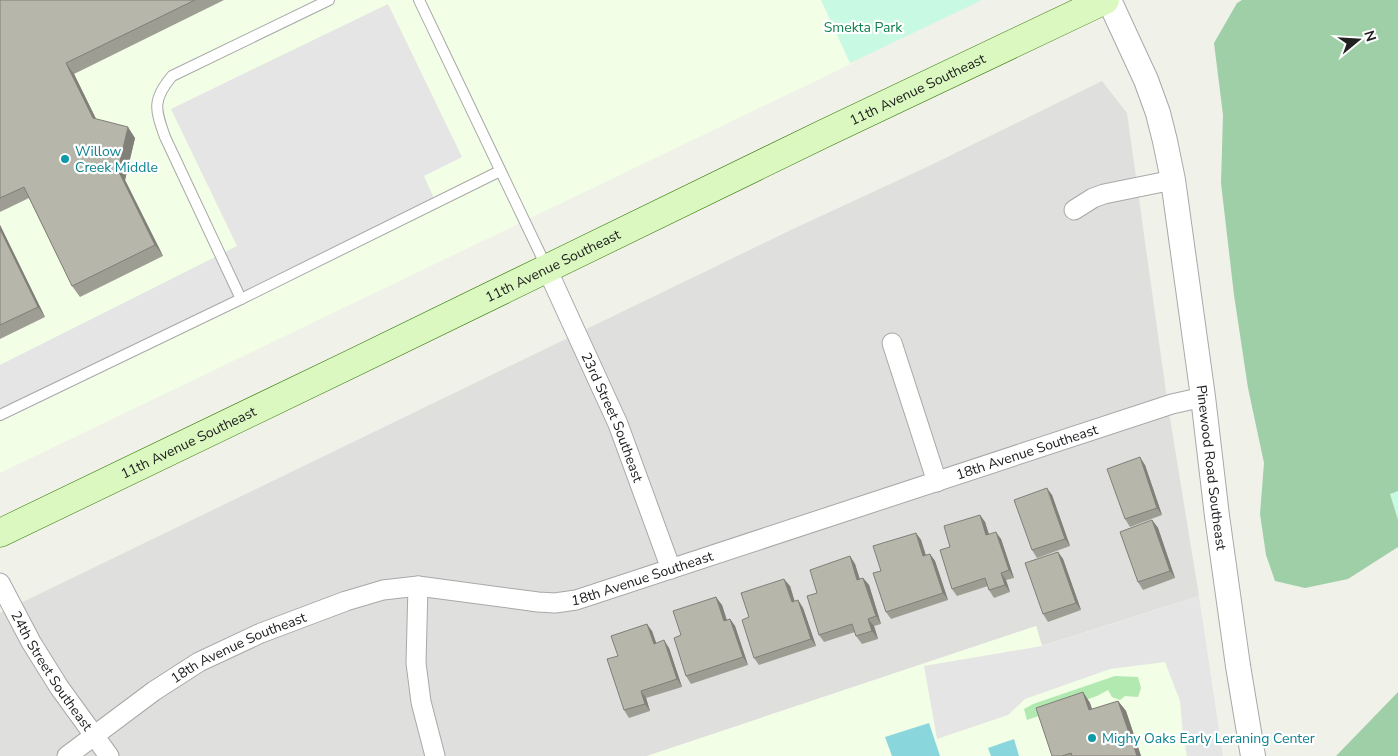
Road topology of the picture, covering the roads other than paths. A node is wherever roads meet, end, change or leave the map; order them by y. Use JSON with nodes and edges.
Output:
{"nodes":[{"id":1,"x":329,"y":0,"type":"edge"},
{"id":2,"x":419,"y":0,"type":"edge"},
{"id":3,"x":1104,"y":0,"type":"edge"},
{"id":4,"x":1110,"y":0,"type":"edge"},
{"id":5,"x":500,"y":172,"type":"junction"},
{"id":6,"x":1172,"y":180,"type":"junction"},
{"id":7,"x":1074,"y":210,"type":"dead end"},
{"id":8,"x":547,"y":269,"type":"junction"},
{"id":9,"x":241,"y":299,"type":"junction"},
{"id":10,"x":892,"y":343,"type":"dead end"},
{"id":11,"x":1203,"y":397,"type":"junction"},
{"id":12,"x":0,"y":414,"type":"edge"},
{"id":13,"x":937,"y":482,"type":"junction"},
{"id":14,"x":0,"y":533,"type":"edge"},
{"id":15,"x":671,"y":569,"type":"junction"},
{"id":16,"x":0,"y":583,"type":"edge"},
{"id":17,"x":418,"y":586,"type":"junction"},
{"id":18,"x":94,"y":735,"type":"junction"},
{"id":19,"x":67,"y":756,"type":"edge"},
{"id":20,"x":109,"y":756,"type":"edge"},
{"id":21,"x":436,"y":756,"type":"edge"},
{"id":22,"x":1253,"y":756,"type":"edge"}],
"edges":[{"from":1,"to":9,"type":"lane"},
{"from":2,"to":5,"type":"lane"},
{"from":3,"to":8,"type":"main road","name":"11th Avenue Southeast"},
{"from":4,"to":6,"type":"street","name":"Pinewood Road Southeast"},
{"from":5,"to":8,"type":"lane"},
{"from":5,"to":9,"type":"lane"},
{"from":6,"to":7,"type":"street"},
{"from":6,"to":11,"type":"street","name":"Pinewood Road Southeast"},
{"from":8,"to":14,"type":"main road","name":"11th Avenue Southeast"},
{"from":8,"to":15,"type":"street","name":"23rd Street Southeast"},
{"from":9,"to":12,"type":"lane"},
{"from":10,"to":13,"type":"street"},
{"from":11,"to":13,"type":"street","name":"18th Avenue Southeast"},
{"from":11,"to":22,"type":"street","name":"Pinewood Road Southeast"},
{"from":13,"to":15,"type":"street","name":"18th Avenue Southeast"},
{"from":15,"to":17,"type":"street","name":"18th Avenue Southeast"},
{"from":16,"to":18,"type":"street","name":"24th Street Southeast"},
{"from":17,"to":18,"type":"street","name":"18th Avenue Southeast"},
{"from":17,"to":21,"type":"street"},
{"from":18,"to":19,"type":"street","name":"18th Avenue Southeast"},
{"from":18,"to":20,"type":"street","name":"24th Street Southeast"}]}
